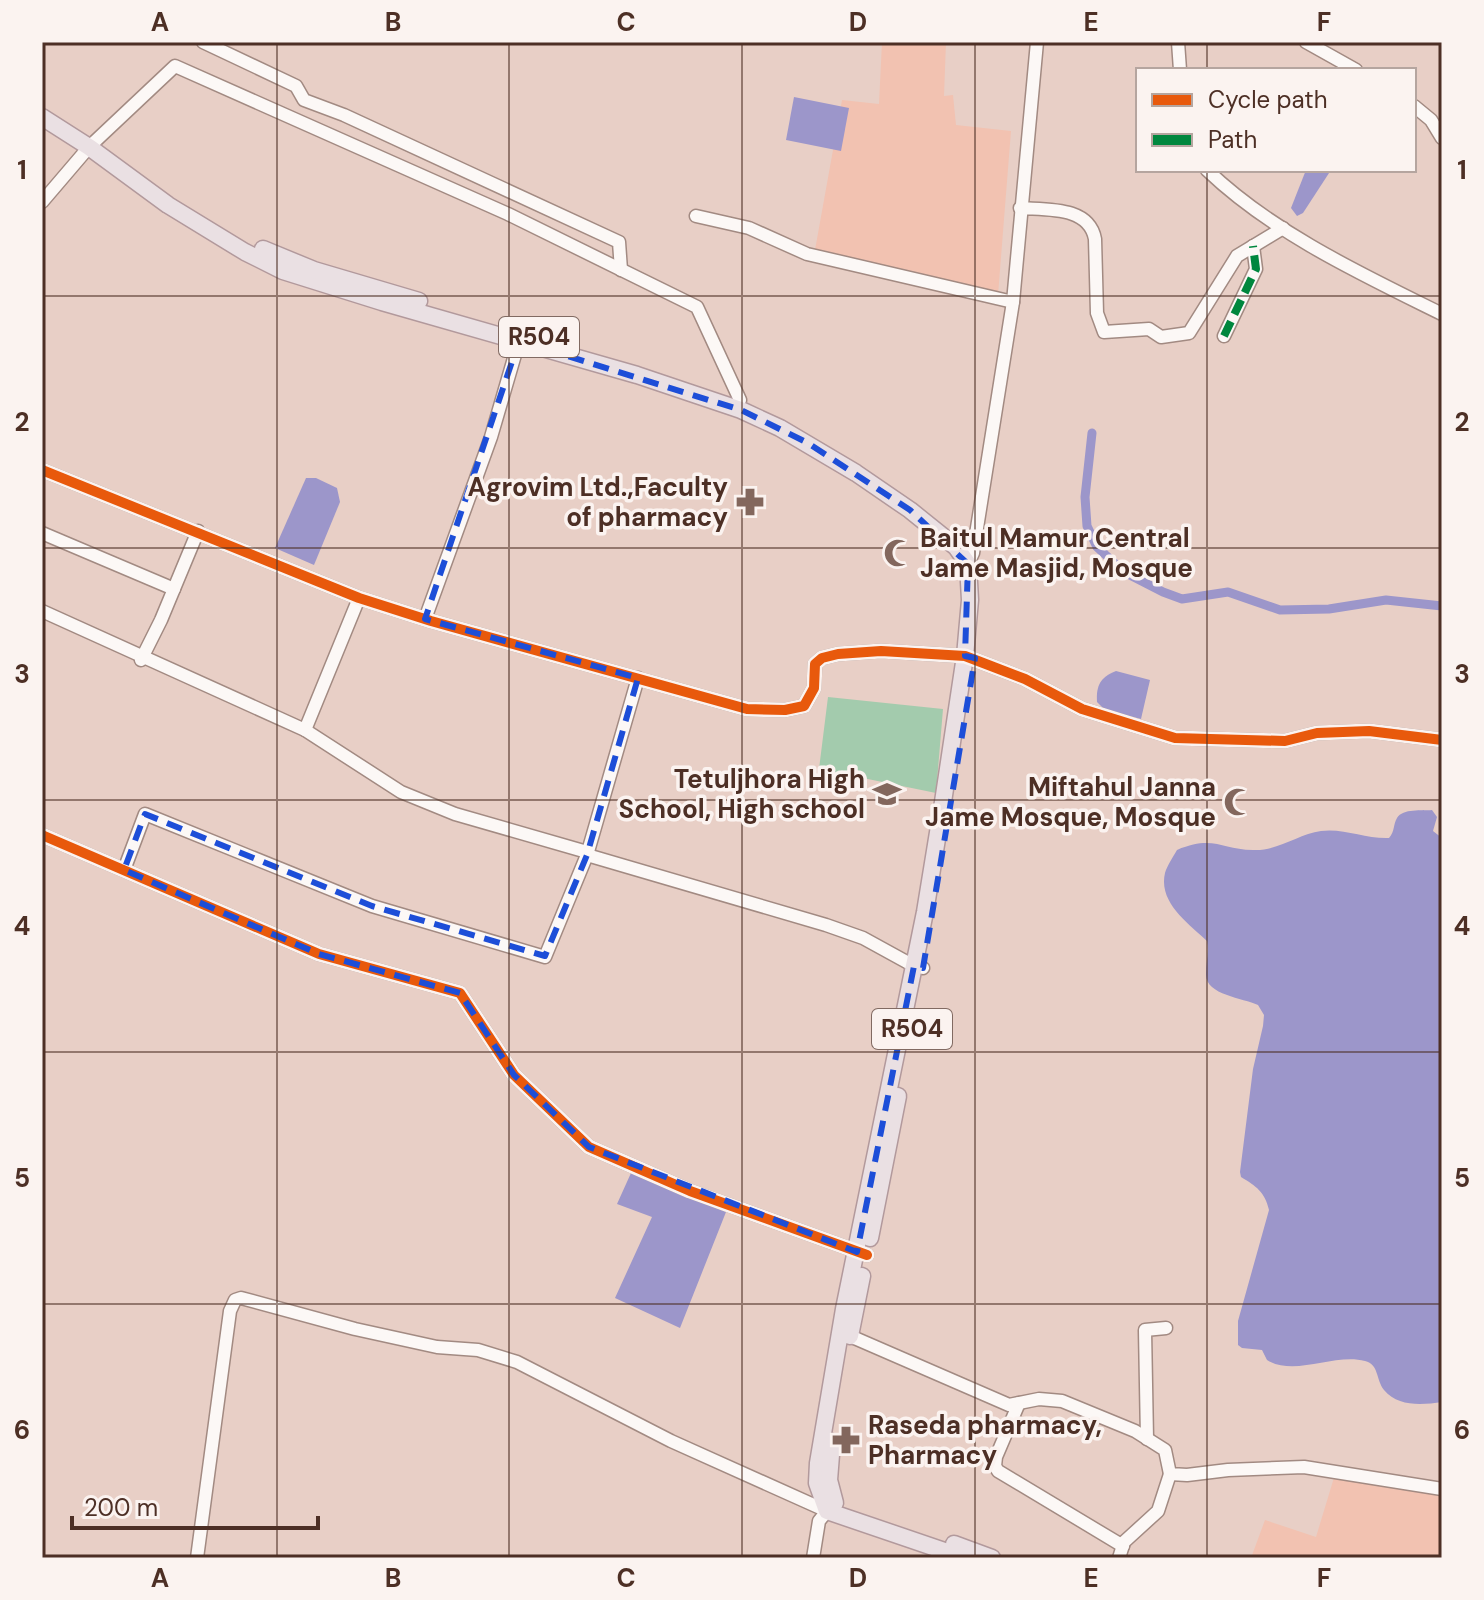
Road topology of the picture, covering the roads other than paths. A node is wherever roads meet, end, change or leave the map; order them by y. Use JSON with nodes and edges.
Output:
{"nodes":[{"id":1,"x":203,"y":42,"type":"edge"},
{"id":2,"x":1037,"y":42,"type":"edge"},
{"id":3,"x":1178,"y":42,"type":"edge"},
{"id":4,"x":1306,"y":42,"type":"edge"},
{"id":5,"x":1180,"y":68,"type":"edge"},
{"id":6,"x":1352,"y":68,"type":"edge"},
{"id":7,"x":1416,"y":108,"type":"edge"},
{"id":8,"x":42,"y":117,"type":"edge"},
{"id":9,"x":1442,"y":138,"type":"edge"},
{"id":10,"x":89,"y":147,"type":"junction"},
{"id":11,"x":1209,"y":172,"type":"edge"},
{"id":12,"x":42,"y":202,"type":"edge"},
{"id":13,"x":1020,"y":208,"type":"junction"},
{"id":14,"x":696,"y":216,"type":"dead end"},
{"id":15,"x":1283,"y":228,"type":"junction"},
{"id":16,"x":1253,"y":246,"type":"junction"},
{"id":17,"x":621,"y":270,"type":"junction"},
{"id":18,"x":1013,"y":302,"type":"junction"},
{"id":19,"x":1442,"y":314,"type":"edge"},
{"id":20,"x":1224,"y":336,"type":"dead end"},
{"id":21,"x":519,"y":341,"type":"junction"},
{"id":22,"x":740,"y":400,"type":"junction"},
{"id":23,"x":42,"y":470,"type":"edge"},
{"id":24,"x":198,"y":531,"type":"junction"},
{"id":25,"x":42,"y":533,"type":"edge"},
{"id":26,"x":970,"y":559,"type":"junction"},
{"id":27,"x":174,"y":589,"type":"junction"},
{"id":28,"x":359,"y":598,"type":"junction"},
{"id":29,"x":42,"y":611,"type":"edge"},
{"id":30,"x":425,"y":619,"type":"junction"},
{"id":31,"x":970,"y":657,"type":"junction"},
{"id":32,"x":141,"y":658,"type":"junction"},
{"id":33,"x":638,"y":678,"type":"junction"},
{"id":34,"x":305,"y":730,"type":"junction"},
{"id":35,"x":1442,"y":740,"type":"edge"},
{"id":36,"x":42,"y":835,"type":"edge"},
{"id":37,"x":587,"y":853,"type":"junction"},
{"id":38,"x":124,"y":870,"type":"junction"},
{"id":39,"x":918,"y":967,"type":"junction"},
{"id":40,"x":862,"y":1254,"type":"junction"},
{"id":41,"x":1166,"y":1328,"type":"dead end"},
{"id":42,"x":850,"y":1336,"type":"junction"},
{"id":43,"x":1019,"y":1403,"type":"junction"},
{"id":44,"x":1147,"y":1439,"type":"junction"},
{"id":45,"x":1170,"y":1474,"type":"junction"},
{"id":46,"x":1442,"y":1489,"type":"edge"},
{"id":47,"x":824,"y":1506,"type":"junction"},
{"id":48,"x":1121,"y":1552,"type":"edge"},
{"id":49,"x":197,"y":1558,"type":"edge"},
{"id":50,"x":813,"y":1558,"type":"edge"},
{"id":51,"x":965,"y":1558,"type":"edge"},
{"id":52,"x":992,"y":1558,"type":"edge"}],
"edges":[{"from":1,"to":17,"type":"street"},
{"from":2,"to":13,"type":"street"},
{"from":3,"to":5,"type":"street"},
{"from":4,"to":6,"type":"street"},
{"from":7,"to":9,"type":"street"},
{"from":8,"to":10,"type":"main road","number":"R504"},
{"from":10,"to":12,"type":"street"},
{"from":10,"to":17,"type":"street"},
{"from":10,"to":21,"type":"main road","number":"R504"},
{"from":10,"to":22,"type":"main road","number":"R504"},
{"from":11,"to":15,"type":"street"},
{"from":13,"to":16,"type":"street"},
{"from":13,"to":18,"type":"street"},
{"from":14,"to":18,"type":"street"},
{"from":15,"to":16,"type":"street"},
{"from":15,"to":19,"type":"street"},
{"from":16,"to":20,"type":"street"},
{"from":17,"to":22,"type":"street"},
{"from":18,"to":26,"type":"street"},
{"from":21,"to":26,"type":"main road","number":"R504"},
{"from":21,"to":30,"type":"street"},
{"from":22,"to":26,"type":"main road","number":"R504"},
{"from":23,"to":24,"type":"street"},
{"from":24,"to":27,"type":"street"},
{"from":24,"to":28,"type":"street"},
{"from":25,"to":27,"type":"street"},
{"from":26,"to":31,"type":"main road","number":"R504"},
{"from":27,"to":32,"type":"street"},
{"from":28,"to":30,"type":"street"},
{"from":28,"to":34,"type":"street"},
{"from":29,"to":32,"type":"street"},
{"from":30,"to":33,"type":"street"},
{"from":31,"to":33,"type":"street"},
{"from":31,"to":35,"type":"street"},
{"from":31,"to":39,"type":"main road","number":"R504"},
{"from":32,"to":34,"type":"street"},
{"from":33,"to":37,"type":"street"},
{"from":34,"to":37,"type":"street"},
{"from":36,"to":38,"type":"street"},
{"from":37,"to":38,"type":"street"},
{"from":37,"to":39,"type":"street"},
{"from":38,"to":40,"type":"street"},
{"from":39,"to":40,"type":"main road","number":"R504"},
{"from":40,"to":42,"type":"main road","number":"R504"},
{"from":40,"to":47,"type":"main road","number":"R504"},
{"from":41,"to":44,"type":"street"},
{"from":42,"to":43,"type":"street"},
{"from":42,"to":47,"type":"main road","number":"R504"},
{"from":43,"to":44,"type":"street"},
{"from":43,"to":48,"type":"street"},
{"from":44,"to":45,"type":"street"},
{"from":45,"to":46,"type":"street"},
{"from":45,"to":48,"type":"street"},
{"from":47,"to":49,"type":"street"},
{"from":47,"to":50,"type":"street"},
{"from":47,"to":51,"type":"main road"},
{"from":47,"to":52,"type":"main road"}]}
